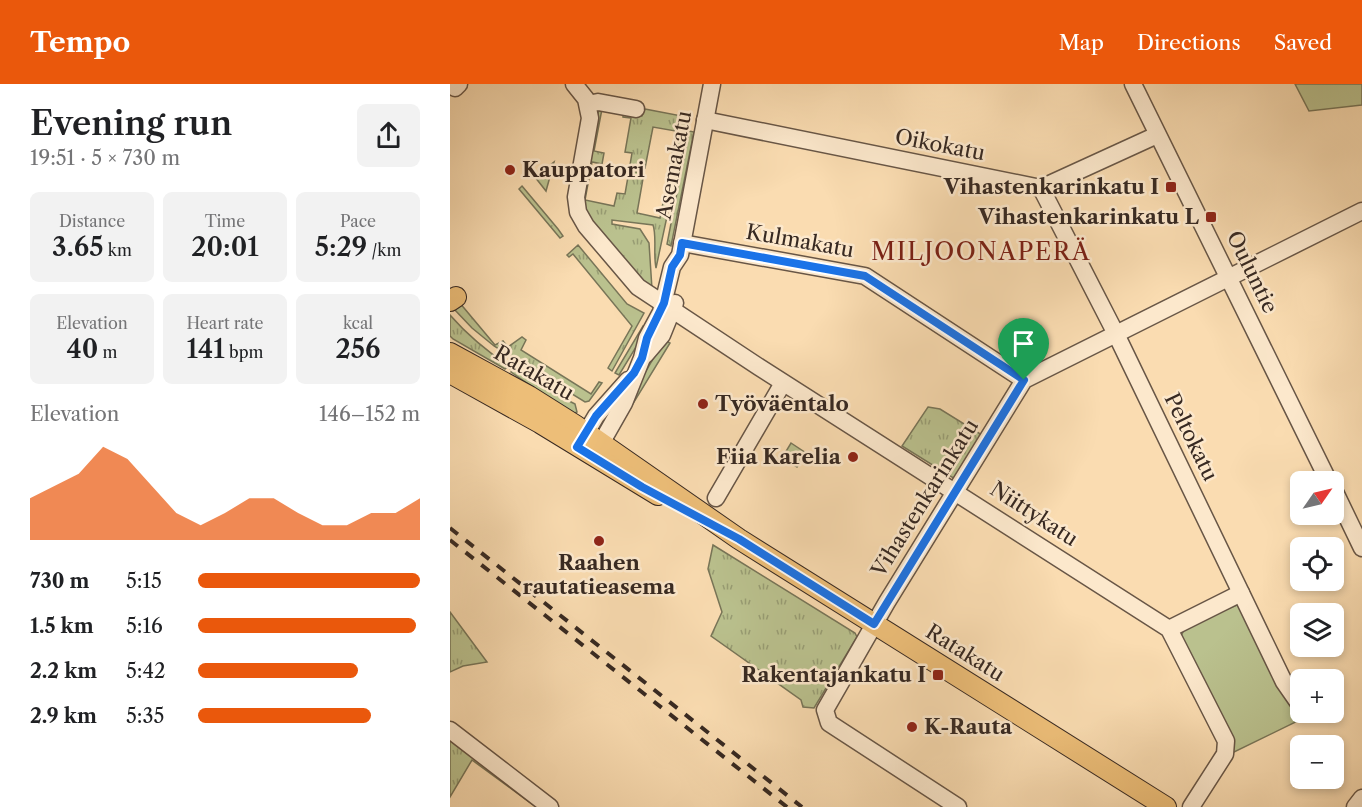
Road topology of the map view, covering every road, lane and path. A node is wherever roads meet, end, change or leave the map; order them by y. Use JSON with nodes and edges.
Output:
{"nodes":[{"id":1,"x":574,"y":84,"type":"edge"},
{"id":2,"x":712,"y":84,"type":"edge"},
{"id":3,"x":1133,"y":84,"type":"edge"},
{"id":4,"x":588,"y":104,"type":"junction"},
{"id":5,"x":636,"y":109,"type":"dead end"},
{"id":6,"x":705,"y":120,"type":"junction"},
{"id":7,"x":1157,"y":135,"type":"junction"},
{"id":8,"x":1041,"y":188,"type":"junction"},
{"id":9,"x":1362,"y":211,"type":"edge"},
{"id":10,"x":681,"y":249,"type":"junction"},
{"id":11,"x":1230,"y":279,"type":"junction"},
{"id":12,"x":668,"y":308,"type":"junction"},
{"id":13,"x":1116,"y":334,"type":"junction"},
{"id":14,"x":450,"y":345,"type":"edge"},
{"id":15,"x":450,"y":353,"type":"edge"},
{"id":16,"x":450,"y":374,"type":"edge"},
{"id":17,"x":489,"y":374,"type":"junction"},
{"id":18,"x":1024,"y":380,"type":"junction"},
{"id":19,"x":783,"y":383,"type":"junction"},
{"id":20,"x":590,"y":445,"type":"junction"},
{"id":21,"x":1324,"y":471,"type":"edge"},
{"id":22,"x":957,"y":492,"type":"junction"},
{"id":23,"x":716,"y":498,"type":"dead end"},
{"id":24,"x":1344,"y":511,"type":"edge"},
{"id":25,"x":1362,"y":548,"type":"edge"},
{"id":26,"x":1241,"y":593,"type":"junction"},
{"id":27,"x":874,"y":624,"type":"junction"},
{"id":28,"x":1169,"y":628,"type":"junction"},
{"id":29,"x":1290,"y":691,"type":"edge"},
{"id":30,"x":450,"y":730,"type":"edge"},
{"id":31,"x":1362,"y":798,"type":"edge"},
{"id":32,"x":550,"y":807,"type":"edge"},
{"id":33,"x":958,"y":807,"type":"edge"},
{"id":34,"x":1166,"y":807,"type":"edge"},
{"id":35,"x":1191,"y":807,"type":"edge"},
{"id":36,"x":1355,"y":807,"type":"edge"}],
"edges":[{"from":1,"to":4,"type":"street"},
{"from":2,"to":6,"type":"street","name":"Asemakatu"},
{"from":3,"to":7,"type":"street","name":"Ouluntie"},
{"from":4,"to":5,"type":"street"},
{"from":4,"to":12,"type":"street","name":"Niittykatu"},
{"from":6,"to":8,"type":"street","name":"Oikokatu"},
{"from":6,"to":10,"type":"street","name":"Asemakatu"},
{"from":7,"to":8,"type":"street"},
{"from":7,"to":11,"type":"street","name":"Ouluntie"},
{"from":8,"to":13,"type":"street","name":"Peltokatu"},
{"from":9,"to":11,"type":"street"},
{"from":10,"to":12,"type":"street","name":"Asemakatu"},
{"from":10,"to":18,"type":"street","name":"Kulmakatu"},
{"from":11,"to":13,"type":"street"},
{"from":11,"to":21,"type":"street","name":"Ouluntie"},
{"from":12,"to":19,"type":"street","name":"Niittykatu"},
{"from":12,"to":20,"type":"street","name":"Asemakatu"},
{"from":13,"to":18,"type":"street"},
{"from":13,"to":26,"type":"street","name":"Peltokatu"},
{"from":14,"to":17,"type":"main road"},
{"from":15,"to":17,"type":"main road","name":"Ratakatu"},
{"from":16,"to":20,"type":"main road","name":"Ratakatu"},
{"from":17,"to":20,"type":"main road","name":"Ratakatu"},
{"from":18,"to":22,"type":"street","name":"Vihastenkarinkatu"},
{"from":19,"to":22,"type":"street","name":"Niittykatu"},
{"from":19,"to":23,"type":"street"},
{"from":20,"to":27,"type":"main road","name":"Ratakatu"},
{"from":22,"to":27,"type":"street","name":"Vihastenkarinkatu"},
{"from":22,"to":28,"type":"street","name":"Niittykatu"},
{"from":24,"to":25,"type":"street"},
{"from":26,"to":28,"type":"street"},
{"from":26,"to":29,"type":"street","name":"Peltokatu"},
{"from":27,"to":33,"type":"street","name":"Vihastenkarinkatu"},
{"from":27,"to":34,"type":"main road","name":"Ratakatu"},
{"from":28,"to":35,"type":"street"},
{"from":30,"to":32,"type":"street"},
{"from":31,"to":36,"type":"street"}]}
